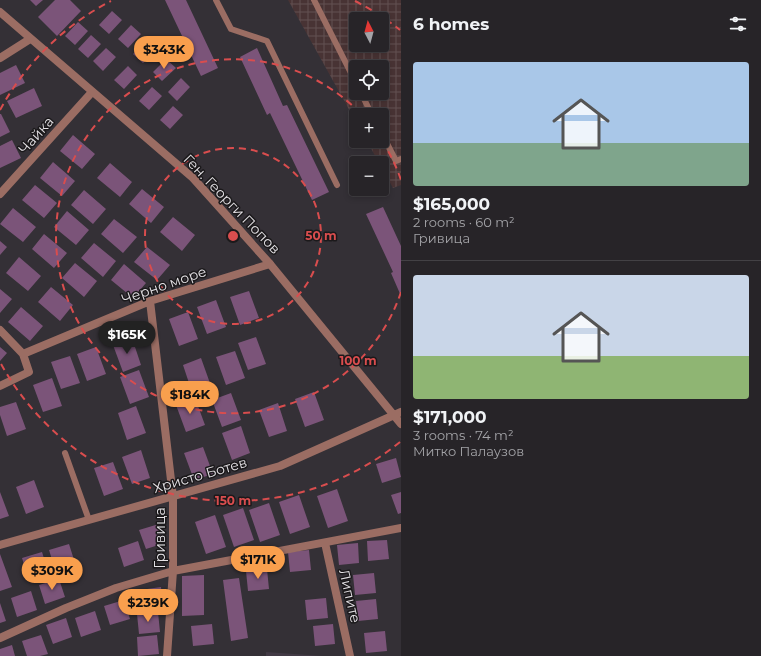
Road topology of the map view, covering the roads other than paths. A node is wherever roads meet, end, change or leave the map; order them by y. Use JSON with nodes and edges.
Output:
{"nodes":[{"id":1,"x":216,"y":0,"type":"edge"},
{"id":2,"x":314,"y":0,"type":"edge"},
{"id":3,"x":0,"y":12,"type":"edge"},
{"id":4,"x":30,"y":38,"type":"junction"},
{"id":5,"x":0,"y":58,"type":"edge"},
{"id":6,"x":349,"y":69,"type":"edge"},
{"id":7,"x":92,"y":92,"type":"junction"},
{"id":8,"x":389,"y":148,"type":"edge"},
{"id":9,"x":401,"y":159,"type":"edge"},
{"id":10,"x":337,"y":185,"type":"dead end"},
{"id":11,"x":0,"y":194,"type":"edge"},
{"id":12,"x":270,"y":264,"type":"junction"},
{"id":13,"x":150,"y":301,"type":"junction"},
{"id":14,"x":0,"y":330,"type":"edge"},
{"id":15,"x":23,"y":354,"type":"junction"},
{"id":16,"x":0,"y":386,"type":"edge"},
{"id":17,"x":398,"y":413,"type":"edge"},
{"id":18,"x":401,"y":424,"type":"edge"},
{"id":19,"x":65,"y":453,"type":"dead end"},
{"id":20,"x":173,"y":497,"type":"junction"},
{"id":21,"x":89,"y":520,"type":"junction"},
{"id":22,"x":401,"y":528,"type":"edge"},
{"id":23,"x":325,"y":542,"type":"junction"},
{"id":24,"x":0,"y":545,"type":"edge"},
{"id":25,"x":173,"y":571,"type":"junction"},
{"id":26,"x":0,"y":638,"type":"edge"},
{"id":27,"x":167,"y":656,"type":"edge"},
{"id":28,"x":350,"y":656,"type":"edge"}],
"edges":[{"from":1,"to":10,"type":"lane"},
{"from":2,"to":6,"type":"lane"},
{"from":3,"to":4,"type":"street","name":"Ген. Георги Попов"},
{"from":4,"to":5,"type":"street"},
{"from":4,"to":7,"type":"street","name":"Ген. Георги Попов"},
{"from":7,"to":11,"type":"street","name":"Чайка"},
{"from":7,"to":12,"type":"street","name":"Ген. Георги Попов"},
{"from":8,"to":9,"type":"lane"},
{"from":12,"to":13,"type":"street","name":"Черно море"},
{"from":12,"to":17,"type":"street","name":"Ген. Георги Попов"},
{"from":13,"to":15,"type":"street","name":"Черно море"},
{"from":13,"to":20,"type":"street","name":"Гривица"},
{"from":14,"to":15,"type":"street"},
{"from":15,"to":16,"type":"street"},
{"from":17,"to":18,"type":"street","name":"Ген. Георги Попов"},
{"from":17,"to":20,"type":"street","name":"Христо Ботев"},
{"from":19,"to":21,"type":"lane"},
{"from":20,"to":21,"type":"street","name":"Христо Ботев"},
{"from":20,"to":25,"type":"street","name":"Гривица"},
{"from":21,"to":24,"type":"street","name":"Христо Ботев"},
{"from":22,"to":23,"type":"street"},
{"from":23,"to":25,"type":"street"},
{"from":23,"to":28,"type":"street","name":"Липите"},
{"from":25,"to":26,"type":"street"},
{"from":25,"to":27,"type":"street","name":"Гривица"}]}
